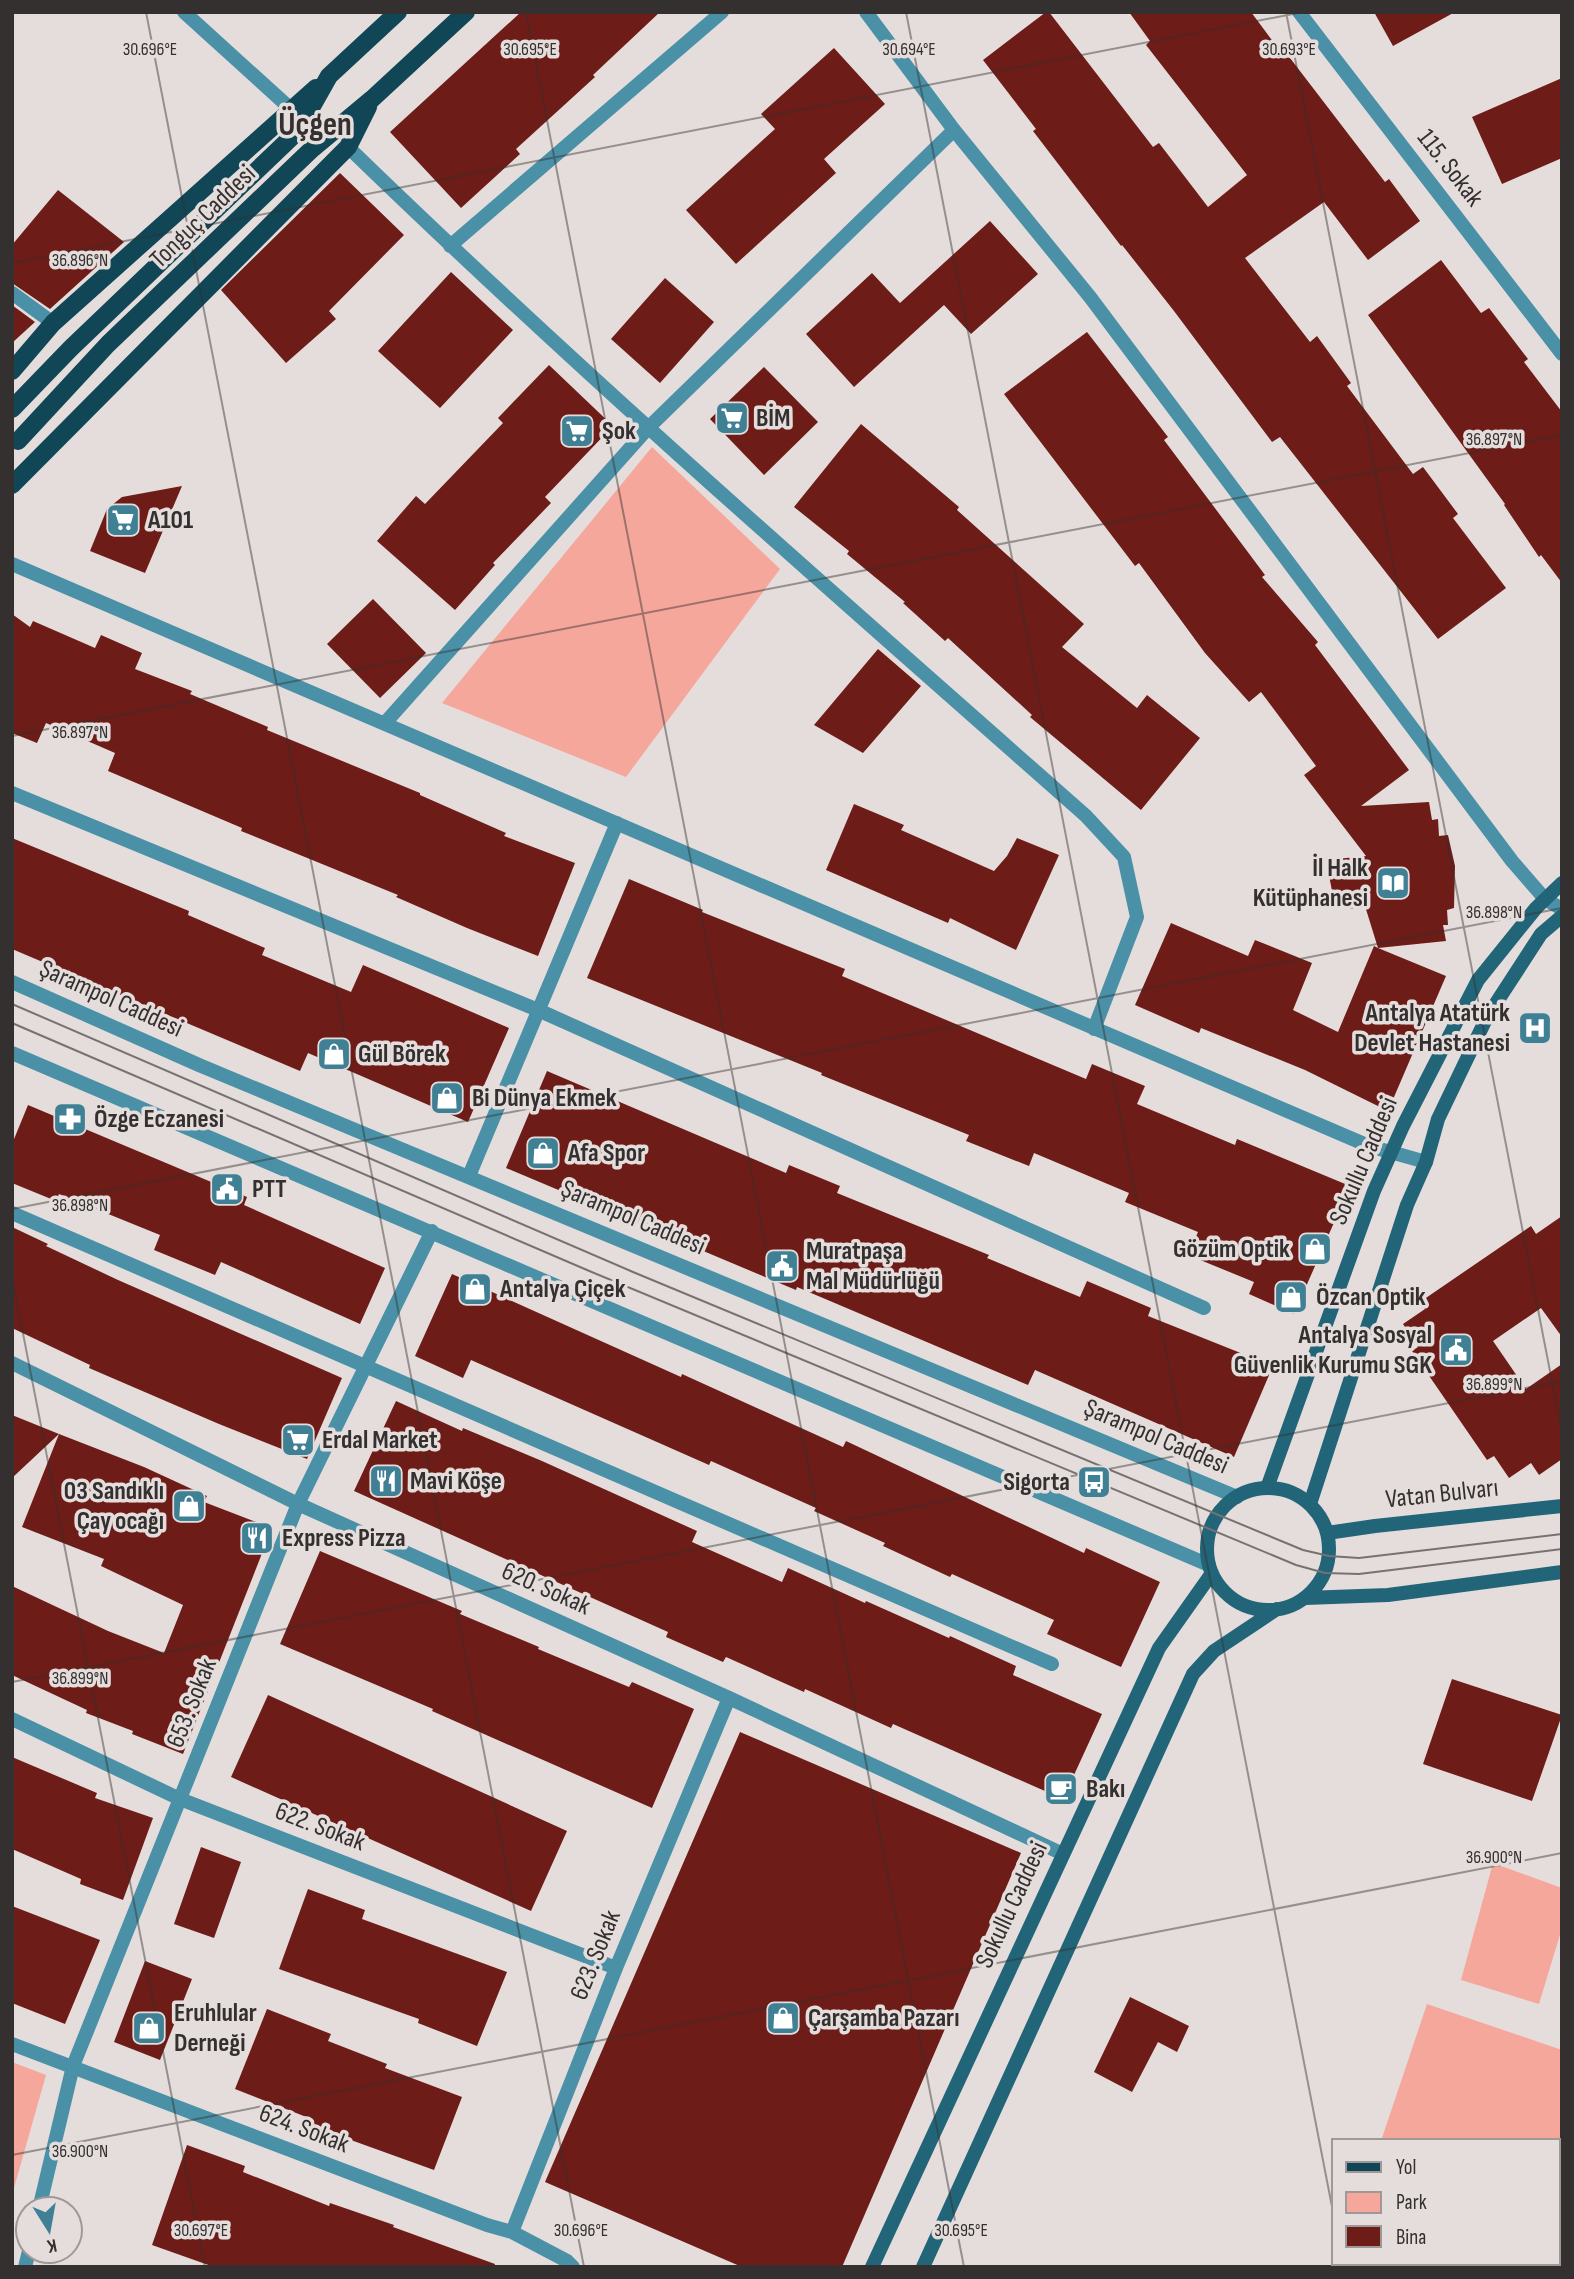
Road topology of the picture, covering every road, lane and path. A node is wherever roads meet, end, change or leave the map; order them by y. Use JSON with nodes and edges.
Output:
{"nodes":[{"id":1,"x":184,"y":12,"type":"edge"},
{"id":2,"x":398,"y":12,"type":"edge"},
{"id":3,"x":466,"y":12,"type":"edge"},
{"id":4,"x":722,"y":12,"type":"edge"},
{"id":5,"x":866,"y":12,"type":"edge"},
{"id":6,"x":1299,"y":12,"type":"edge"},
{"id":7,"x":329,"y":76,"type":"junction"},
{"id":8,"x":372,"y":99,"type":"junction"},
{"id":9,"x":292,"y":110,"type":"junction"},
{"id":10,"x":954,"y":130,"type":"junction"},
{"id":11,"x":348,"y":147,"type":"junction"},
{"id":12,"x":450,"y":246,"type":"junction"},
{"id":13,"x":12,"y":293,"type":"edge"},
{"id":14,"x":52,"y":323,"type":"junction"},
{"id":15,"x":1562,"y":354,"type":"edge"},
{"id":16,"x":12,"y":371,"type":"edge"},
{"id":17,"x":12,"y":409,"type":"edge"},
{"id":18,"x":648,"y":428,"type":"junction"},
{"id":19,"x":18,"y":441,"type":"dead end"},
{"id":20,"x":16,"y":479,"type":"edge"},
{"id":21,"x":12,"y":565,"type":"edge"},
{"id":22,"x":385,"y":723,"type":"junction"},
{"id":23,"x":12,"y":793,"type":"edge"},
{"id":24,"x":617,"y":823,"type":"junction"},
{"id":25,"x":1562,"y":883,"type":"edge"},
{"id":26,"x":1545,"y":899,"type":"junction"},
{"id":27,"x":1562,"y":909,"type":"edge"},
{"id":28,"x":1562,"y":916,"type":"edge"},
{"id":29,"x":12,"y":982,"type":"edge"},
{"id":30,"x":538,"y":1010,"type":"junction"},
{"id":31,"x":1094,"y":1029,"type":"junction"},
{"id":32,"x":12,"y":1053,"type":"edge"},
{"id":33,"x":1391,"y":1152,"type":"junction"},
{"id":34,"x":1426,"y":1161,"type":"junction"},
{"id":35,"x":469,"y":1176,"type":"junction"},
{"id":36,"x":12,"y":1213,"type":"edge"},
{"id":37,"x":432,"y":1231,"type":"junction"},
{"id":38,"x":1204,"y":1308,"type":"dead end"},
{"id":39,"x":12,"y":1363,"type":"edge"},
{"id":40,"x":365,"y":1368,"type":"junction"},
{"id":41,"x":1267,"y":1488,"type":"junction"},
{"id":42,"x":1237,"y":1497,"type":"junction"},
{"id":43,"x":298,"y":1504,"type":"junction"},
{"id":44,"x":1310,"y":1504,"type":"junction"},
{"id":45,"x":1562,"y":1506,"type":"edge"},
{"id":46,"x":1327,"y":1533,"type":"junction"},
{"id":47,"x":1211,"y":1569,"type":"junction"},
{"id":48,"x":1562,"y":1572,"type":"edge"},
{"id":49,"x":1305,"y":1598,"type":"junction"},
{"id":50,"x":1277,"y":1609,"type":"junction"},
{"id":51,"x":1052,"y":1664,"type":"dead end"},
{"id":52,"x":729,"y":1698,"type":"junction"},
{"id":53,"x":12,"y":1718,"type":"edge"},
{"id":54,"x":180,"y":1798,"type":"junction"},
{"id":55,"x":1063,"y":1854,"type":"junction"},
{"id":56,"x":616,"y":1968,"type":"junction"},
{"id":57,"x":12,"y":2044,"type":"edge"},
{"id":58,"x":73,"y":2066,"type":"junction"},
{"id":59,"x":42,"y":2195,"type":"edge"},
{"id":60,"x":512,"y":2232,"type":"junction"},
{"id":61,"x":573,"y":2267,"type":"edge"},
{"id":62,"x":872,"y":2267,"type":"edge"},
{"id":63,"x":923,"y":2267,"type":"edge"}],
"edges":[{"from":1,"to":9,"type":"street"},
{"from":2,"to":7,"type":"main road","name":"Tonguç Caddesi"},
{"from":3,"to":8,"type":"main road","name":"Tonguç Caddesi"},
{"from":4,"to":12,"type":"street"},
{"from":5,"to":10,"type":"street"},
{"from":6,"to":15,"type":"street","name":"115. Sokak"},
{"from":7,"to":9,"type":"main road"},
{"from":7,"to":17,"type":"main road","name":"Tonguç Caddesi"},
{"from":8,"to":11,"type":"main road"},
{"from":8,"to":19,"type":"main road","name":"Tonguç Caddesi"},
{"from":9,"to":14,"type":"main road"},
{"from":10,"to":18,"type":"street"},
{"from":10,"to":26,"type":"street"},
{"from":11,"to":12,"type":"street"},
{"from":11,"to":20,"type":"main road"},
{"from":12,"to":18,"type":"street"},
{"from":13,"to":14,"type":"street"},
{"from":14,"to":16,"type":"main road"},
{"from":18,"to":22,"type":"street"},
{"from":18,"to":31,"type":"street"},
{"from":21,"to":22,"type":"street"},
{"from":22,"to":24,"type":"street"},
{"from":23,"to":30,"type":"street"},
{"from":24,"to":30,"type":"street"},
{"from":24,"to":31,"type":"street"},
{"from":25,"to":26,"type":"main road","name":"Sokullu Caddesi"},
{"from":26,"to":27,"type":"street"},
{"from":26,"to":33,"type":"main road","name":"Sokullu Caddesi"},
{"from":28,"to":34,"type":"main road","name":"Sokullu Caddesi"},
{"from":29,"to":35,"type":"street","name":"Şarampol Caddesi"},
{"from":30,"to":35,"type":"street"},
{"from":30,"to":38,"type":"street"},
{"from":31,"to":33,"type":"street"},
{"from":32,"to":37,"type":"street"},
{"from":33,"to":34,"type":"street"},
{"from":33,"to":41,"type":"main road","name":"Sokullu Caddesi"},
{"from":34,"to":44,"type":"main road","name":"Sokullu Caddesi"},
{"from":35,"to":42,"type":"street","name":"Şarampol Caddesi"},
{"from":36,"to":40,"type":"street"},
{"from":37,"to":40,"type":"street","name":"653. Sokak"},
{"from":37,"to":47,"type":"street"},
{"from":39,"to":43,"type":"street","name":"620. Sokak"},
{"from":40,"to":43,"type":"street","name":"653. Sokak"},
{"from":40,"to":51,"type":"street"},
{"from":41,"to":42,"type":"main road"},
{"from":41,"to":44,"type":"main road"},
{"from":42,"to":47,"type":"main road"},
{"from":43,"to":52,"type":"street","name":"620. Sokak"},
{"from":43,"to":54,"type":"street","name":"653. Sokak"},
{"from":44,"to":46,"type":"main road"},
{"from":45,"to":46,"type":"main road","name":"Vatan Bulvarı"},
{"from":46,"to":49,"type":"main road"},
{"from":47,"to":50,"type":"main road"},
{"from":47,"to":55,"type":"main road","name":"Sokullu Caddesi"},
{"from":48,"to":49,"type":"main road"},
{"from":49,"to":50,"type":"main road"},
{"from":50,"to":63,"type":"main road"},
{"from":52,"to":55,"type":"street","name":"620. Sokak"},
{"from":52,"to":56,"type":"street","name":"623. Sokak"},
{"from":53,"to":54,"type":"street","name":"622. Sokak"},
{"from":54,"to":56,"type":"street","name":"622. Sokak"},
{"from":54,"to":58,"type":"street","name":"653. Sokak"},
{"from":55,"to":62,"type":"main road","name":"Sokullu Caddesi"},
{"from":56,"to":60,"type":"street","name":"623. Sokak"},
{"from":57,"to":58,"type":"street","name":"624. Sokak"},
{"from":58,"to":59,"type":"street","name":"653. Sokak"},
{"from":58,"to":60,"type":"street","name":"624. Sokak"},
{"from":60,"to":61,"type":"street","name":"624. Sokak"}]}
